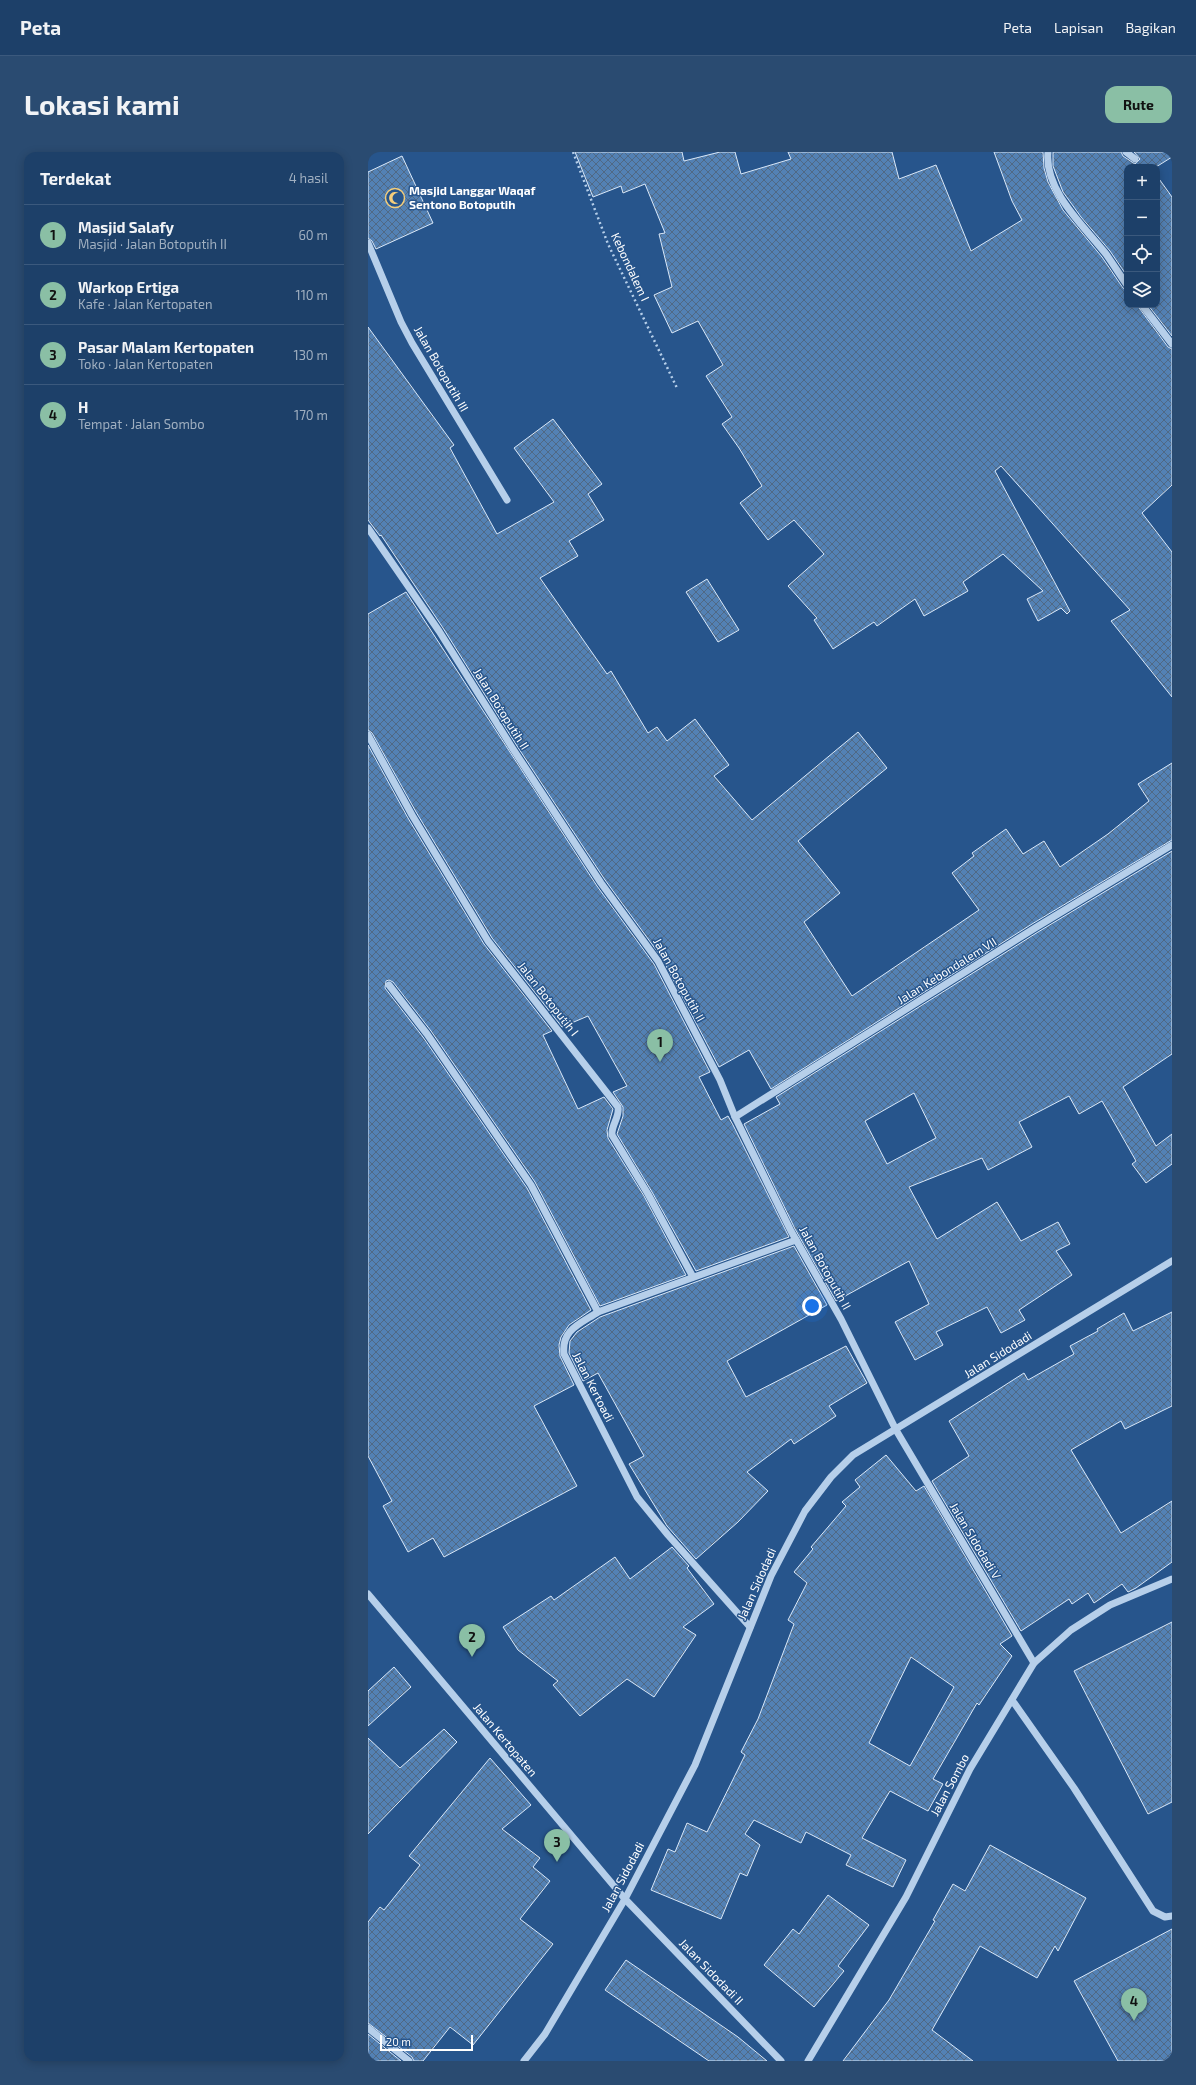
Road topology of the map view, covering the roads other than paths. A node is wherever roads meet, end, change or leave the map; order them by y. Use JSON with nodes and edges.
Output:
{"nodes":[{"id":1,"x":1048,"y":152,"type":"edge"},
{"id":2,"x":1126,"y":152,"type":"edge"},
{"id":3,"x":1135,"y":159,"type":"dead end"},
{"id":4,"x":368,"y":243,"type":"edge"},
{"id":5,"x":1124,"y":281,"type":"edge"},
{"id":6,"x":1144,"y":308,"type":"edge"},
{"id":7,"x":1172,"y":344,"type":"edge"},
{"id":8,"x":507,"y":500,"type":"dead end"},
{"id":9,"x":368,"y":528,"type":"edge"},
{"id":10,"x":368,"y":735,"type":"edge"},
{"id":11,"x":1172,"y":845,"type":"edge"},
{"id":12,"x":389,"y":985,"type":"dead end"},
{"id":13,"x":735,"y":1117,"type":"junction"},
{"id":14,"x":796,"y":1240,"type":"junction"},
{"id":15,"x":1172,"y":1261,"type":"edge"},
{"id":16,"x":693,"y":1277,"type":"junction"},
{"id":17,"x":598,"y":1312,"type":"junction"},
{"id":18,"x":896,"y":1430,"type":"junction"},
{"id":19,"x":1172,"y":1580,"type":"edge"},
{"id":20,"x":368,"y":1594,"type":"edge"},
{"id":21,"x":750,"y":1626,"type":"junction"},
{"id":22,"x":1034,"y":1662,"type":"junction"},
{"id":23,"x":1012,"y":1700,"type":"junction"},
{"id":24,"x":625,"y":1899,"type":"junction"},
{"id":25,"x":1172,"y":1916,"type":"edge"},
{"id":26,"x":368,"y":2028,"type":"edge"},
{"id":27,"x":409,"y":2061,"type":"edge"},
{"id":28,"x":524,"y":2061,"type":"edge"},
{"id":29,"x":781,"y":2061,"type":"edge"},
{"id":30,"x":808,"y":2061,"type":"edge"}],
"edges":[{"from":1,"to":5,"type":"street"},
{"from":2,"to":3,"type":"street"},
{"from":4,"to":8,"type":"street","name":"Jalan Botoputih III"},
{"from":6,"to":7,"type":"street"},
{"from":9,"to":13,"type":"street","name":"Jalan Botoputih II"},
{"from":10,"to":16,"type":"street","name":"Jalan Botoputih I"},
{"from":11,"to":13,"type":"street","name":"Jalan Kebondalem VII"},
{"from":12,"to":17,"type":"street"},
{"from":13,"to":14,"type":"street","name":"Jalan Botoputih II"},
{"from":14,"to":16,"type":"street","name":"Jalan Kertoadi"},
{"from":14,"to":18,"type":"street","name":"Jalan Botoputih II"},
{"from":15,"to":18,"type":"street","name":"Jalan Sidodadi"},
{"from":16,"to":17,"type":"street","name":"Jalan Kertoadi"},
{"from":17,"to":21,"type":"street","name":"Jalan Kertoadi"},
{"from":18,"to":21,"type":"street","name":"Jalan Sidodadi"},
{"from":18,"to":22,"type":"street","name":"Jalan SIdodadi V"},
{"from":19,"to":22,"type":"street","name":"Jalan Sombo"},
{"from":20,"to":24,"type":"street","name":"Jalan Kertopaten"},
{"from":21,"to":24,"type":"street","name":"Jalan Sidodadi"},
{"from":22,"to":23,"type":"street","name":"Jalan Sombo"},
{"from":23,"to":25,"type":"street"},
{"from":23,"to":30,"type":"street","name":"Jalan Sombo"},
{"from":24,"to":28,"type":"street","name":"Jalan Sidodadi"},
{"from":24,"to":29,"type":"street","name":"Jalan Sidodadi II"},
{"from":26,"to":27,"type":"street"}]}
